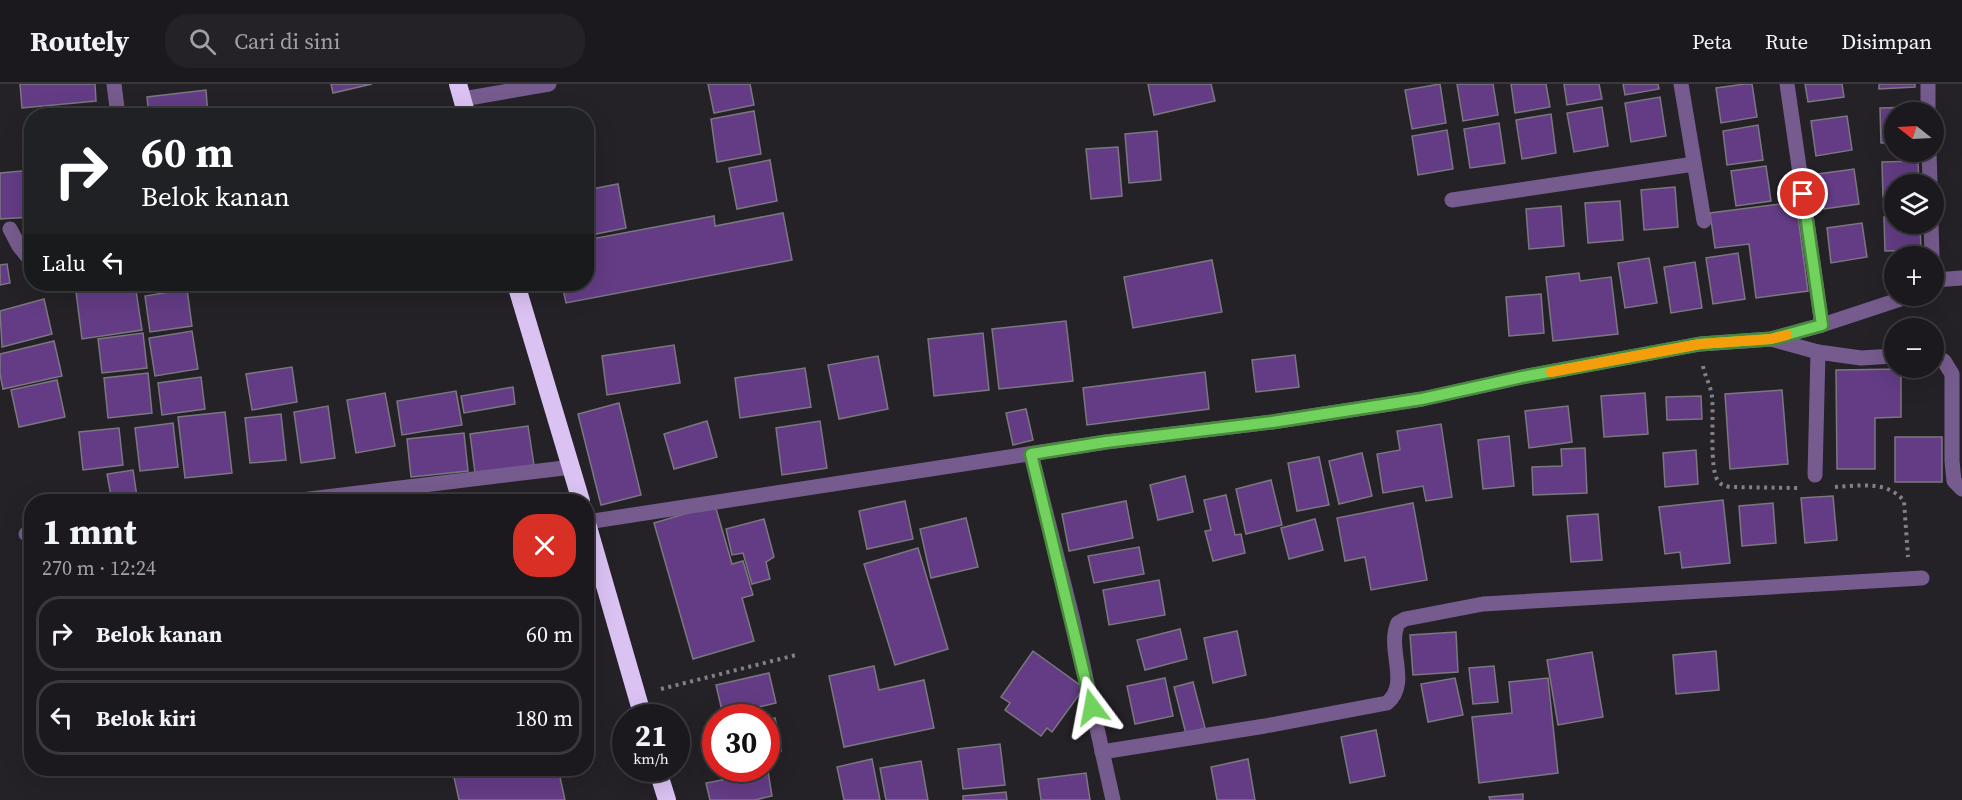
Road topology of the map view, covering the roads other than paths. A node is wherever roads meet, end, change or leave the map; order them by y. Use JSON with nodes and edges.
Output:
{"nodes":[{"id":1,"x":114,"y":84,"type":"edge"},
{"id":2,"x":549,"y":84,"type":"edge"},
{"id":3,"x":1681,"y":84,"type":"edge"},
{"id":4,"x":1787,"y":84,"type":"edge"},
{"id":5,"x":1928,"y":84,"type":"edge"},
{"id":6,"x":463,"y":100,"type":"edge"},
{"id":7,"x":1929,"y":102,"type":"edge"},
{"id":8,"x":117,"y":108,"type":"edge"},
{"id":9,"x":1694,"y":164,"type":"junction"},
{"id":10,"x":1452,"y":200,"type":"dead end"},
{"id":11,"x":1704,"y":221,"type":"dead end"},
{"id":12,"x":10,"y":229,"type":"dead end"},
{"id":13,"x":24,"y":252,"type":"edge"},
{"id":14,"x":1962,"y":278,"type":"edge"},
{"id":15,"x":1944,"y":279,"type":"edge"},
{"id":16,"x":518,"y":291,"type":"edge"},
{"id":17,"x":1884,"y":305,"type":"edge"},
{"id":18,"x":1822,"y":325,"type":"junction"},
{"id":19,"x":1771,"y":339,"type":"junction"},
{"id":20,"x":1818,"y":351,"type":"junction"},
{"id":21,"x":1884,"y":356,"type":"edge"},
{"id":22,"x":1944,"y":361,"type":"edge"},
{"id":23,"x":1031,"y":454,"type":"junction"},
{"id":24,"x":572,"y":467,"type":"junction"},
{"id":25,"x":1815,"y":475,"type":"dead end"},
{"id":26,"x":1962,"y":489,"type":"edge"},
{"id":27,"x":350,"y":494,"type":"edge"},
{"id":28,"x":579,"y":494,"type":"edge"},
{"id":29,"x":594,"y":520,"type":"edge"},
{"id":30,"x":594,"y":545,"type":"edge"},
{"id":31,"x":1922,"y":579,"type":"dead end"},
{"id":32,"x":639,"y":704,"type":"edge"},
{"id":33,"x":1102,"y":752,"type":"junction"},
{"id":34,"x":661,"y":782,"type":"edge"},
{"id":35,"x":666,"y":800,"type":"edge"},
{"id":36,"x":1113,"y":800,"type":"edge"}],
"edges":[{"from":1,"to":8,"type":"street"},
{"from":2,"to":6,"type":"street"},
{"from":3,"to":9,"type":"street"},
{"from":4,"to":18,"type":"street"},
{"from":5,"to":7,"type":"street"},
{"from":9,"to":10,"type":"street"},
{"from":9,"to":11,"type":"street"},
{"from":12,"to":13,"type":"street"},
{"from":14,"to":15,"type":"street"},
{"from":16,"to":24,"type":"highway"},
{"from":17,"to":18,"type":"street"},
{"from":18,"to":19,"type":"street"},
{"from":19,"to":20,"type":"street"},
{"from":19,"to":23,"type":"street"},
{"from":20,"to":21,"type":"street"},
{"from":20,"to":25,"type":"street"},
{"from":22,"to":26,"type":"street"},
{"from":23,"to":29,"type":"street"},
{"from":23,"to":33,"type":"street"},
{"from":24,"to":27,"type":"street"},
{"from":24,"to":28,"type":"highway"},
{"from":30,"to":32,"type":"highway"},
{"from":31,"to":33,"type":"street"},
{"from":33,"to":36,"type":"street"},
{"from":34,"to":35,"type":"highway"}]}
